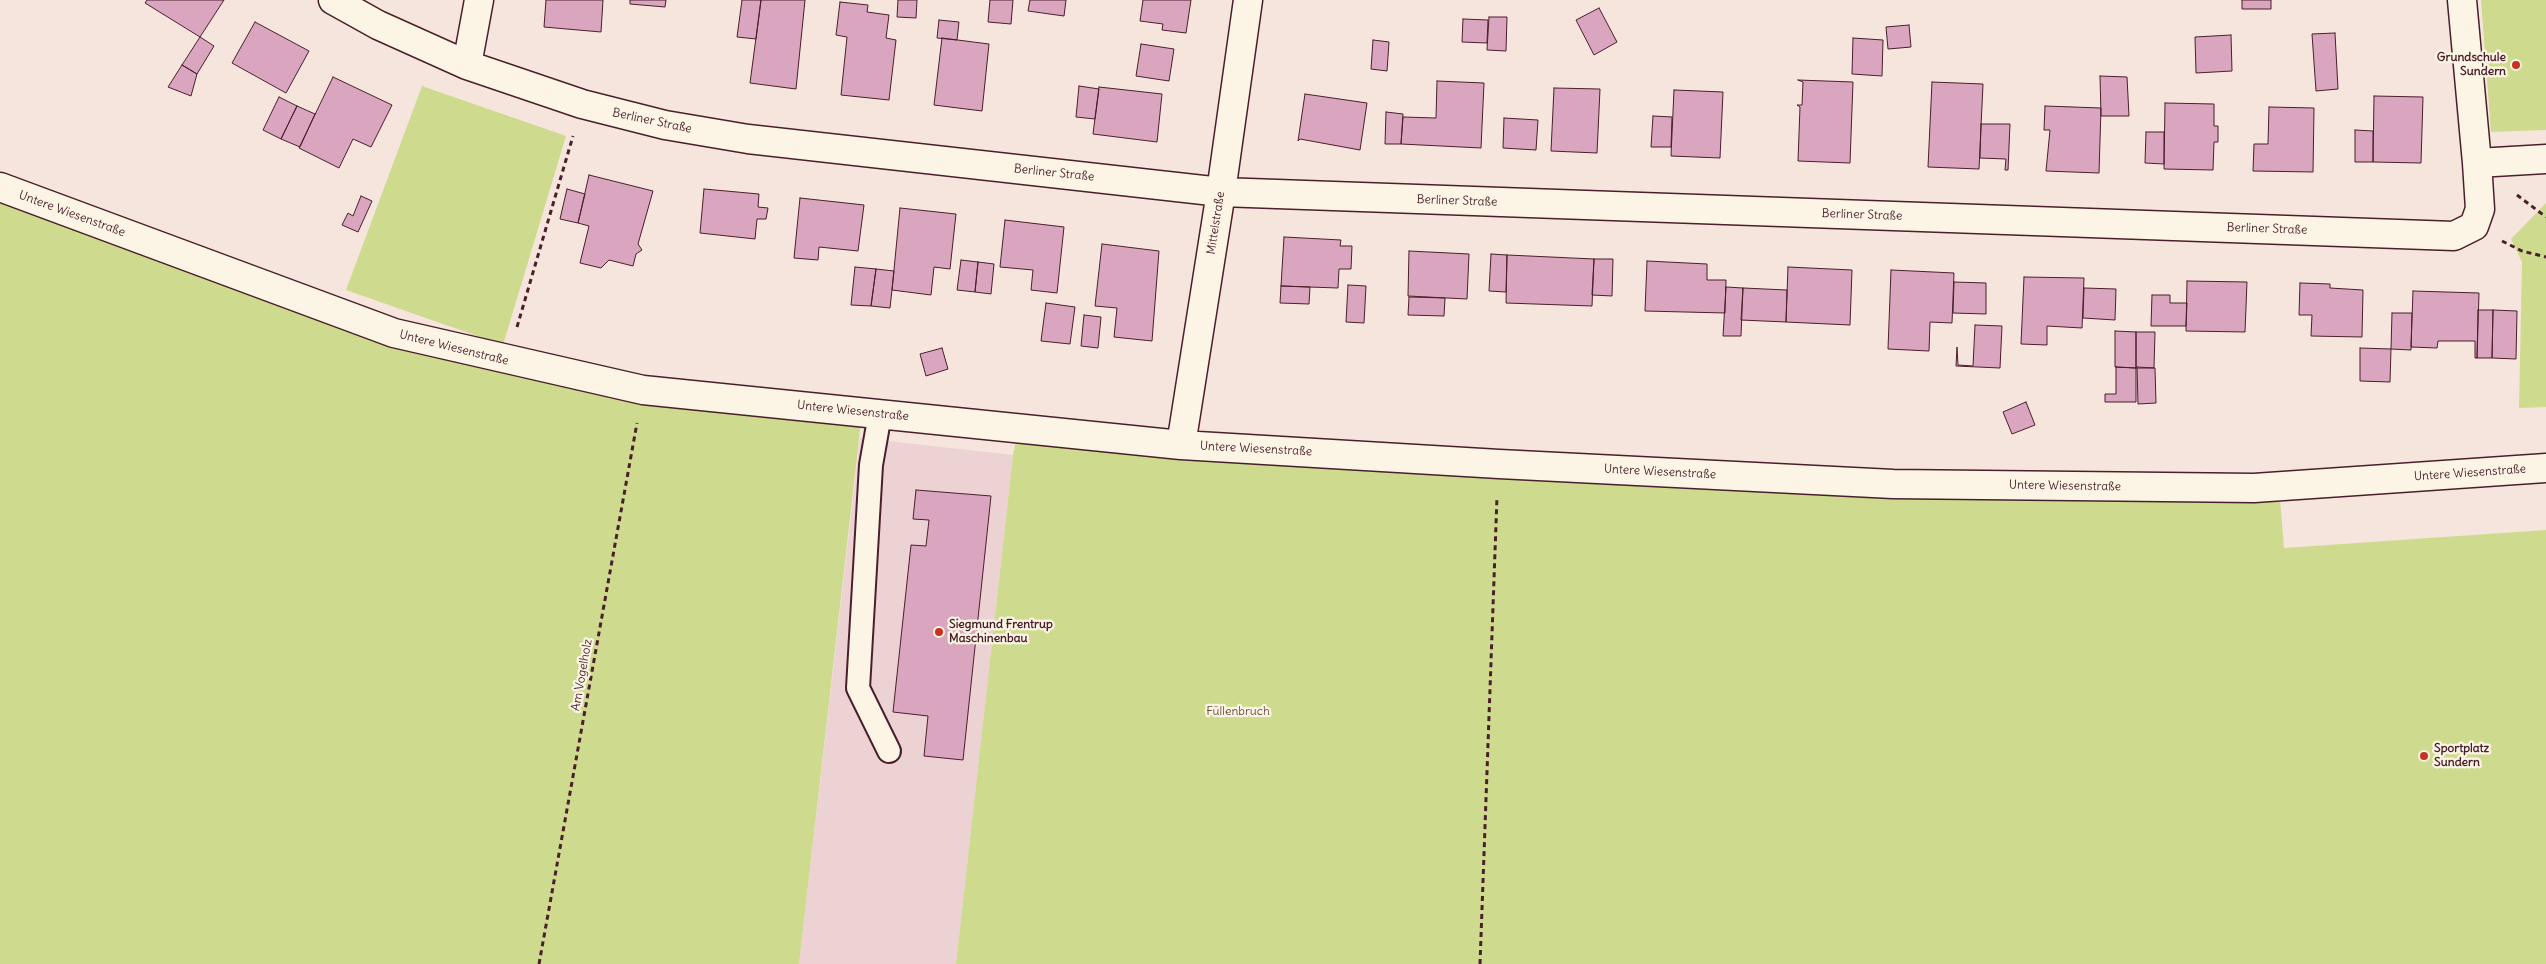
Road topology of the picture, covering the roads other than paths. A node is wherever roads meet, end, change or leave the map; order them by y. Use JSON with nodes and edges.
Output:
{"nodes":[{"id":1,"x":333,"y":0,"type":"edge"},
{"id":2,"x":478,"y":0,"type":"edge"},
{"id":3,"x":1248,"y":0,"type":"edge"},
{"id":4,"x":2462,"y":0,"type":"edge"},
{"id":5,"x":468,"y":65,"type":"junction"},
{"id":6,"x":2546,"y":159,"type":"edge"},
{"id":7,"x":2477,"y":163,"type":"junction"},
{"id":8,"x":0,"y":188,"type":"edge"},
{"id":9,"x":1221,"y":192,"type":"junction"},
{"id":10,"x":880,"y":414,"type":"junction"},
{"id":11,"x":1181,"y":445,"type":"junction"},
{"id":12,"x":2546,"y":468,"type":"edge"},
{"id":13,"x":889,"y":751,"type":"dead end"}],
"edges":[{"from":1,"to":5,"type":"street","name":"Berliner Straße"},
{"from":2,"to":5,"type":"street"},
{"from":3,"to":9,"type":"street","name":"Mittelstraße"},
{"from":4,"to":7,"type":"street"},
{"from":5,"to":9,"type":"street","name":"Berliner Straße"},
{"from":6,"to":7,"type":"street"},
{"from":7,"to":9,"type":"street","name":"Berliner Straße"},
{"from":8,"to":10,"type":"street","name":"Untere Wiesenstraße"},
{"from":9,"to":11,"type":"street","name":"Mittelstraße"},
{"from":10,"to":11,"type":"street","name":"Untere Wiesenstraße"},
{"from":10,"to":13,"type":"lane"},
{"from":11,"to":12,"type":"street","name":"Untere Wiesenstraße"}]}
